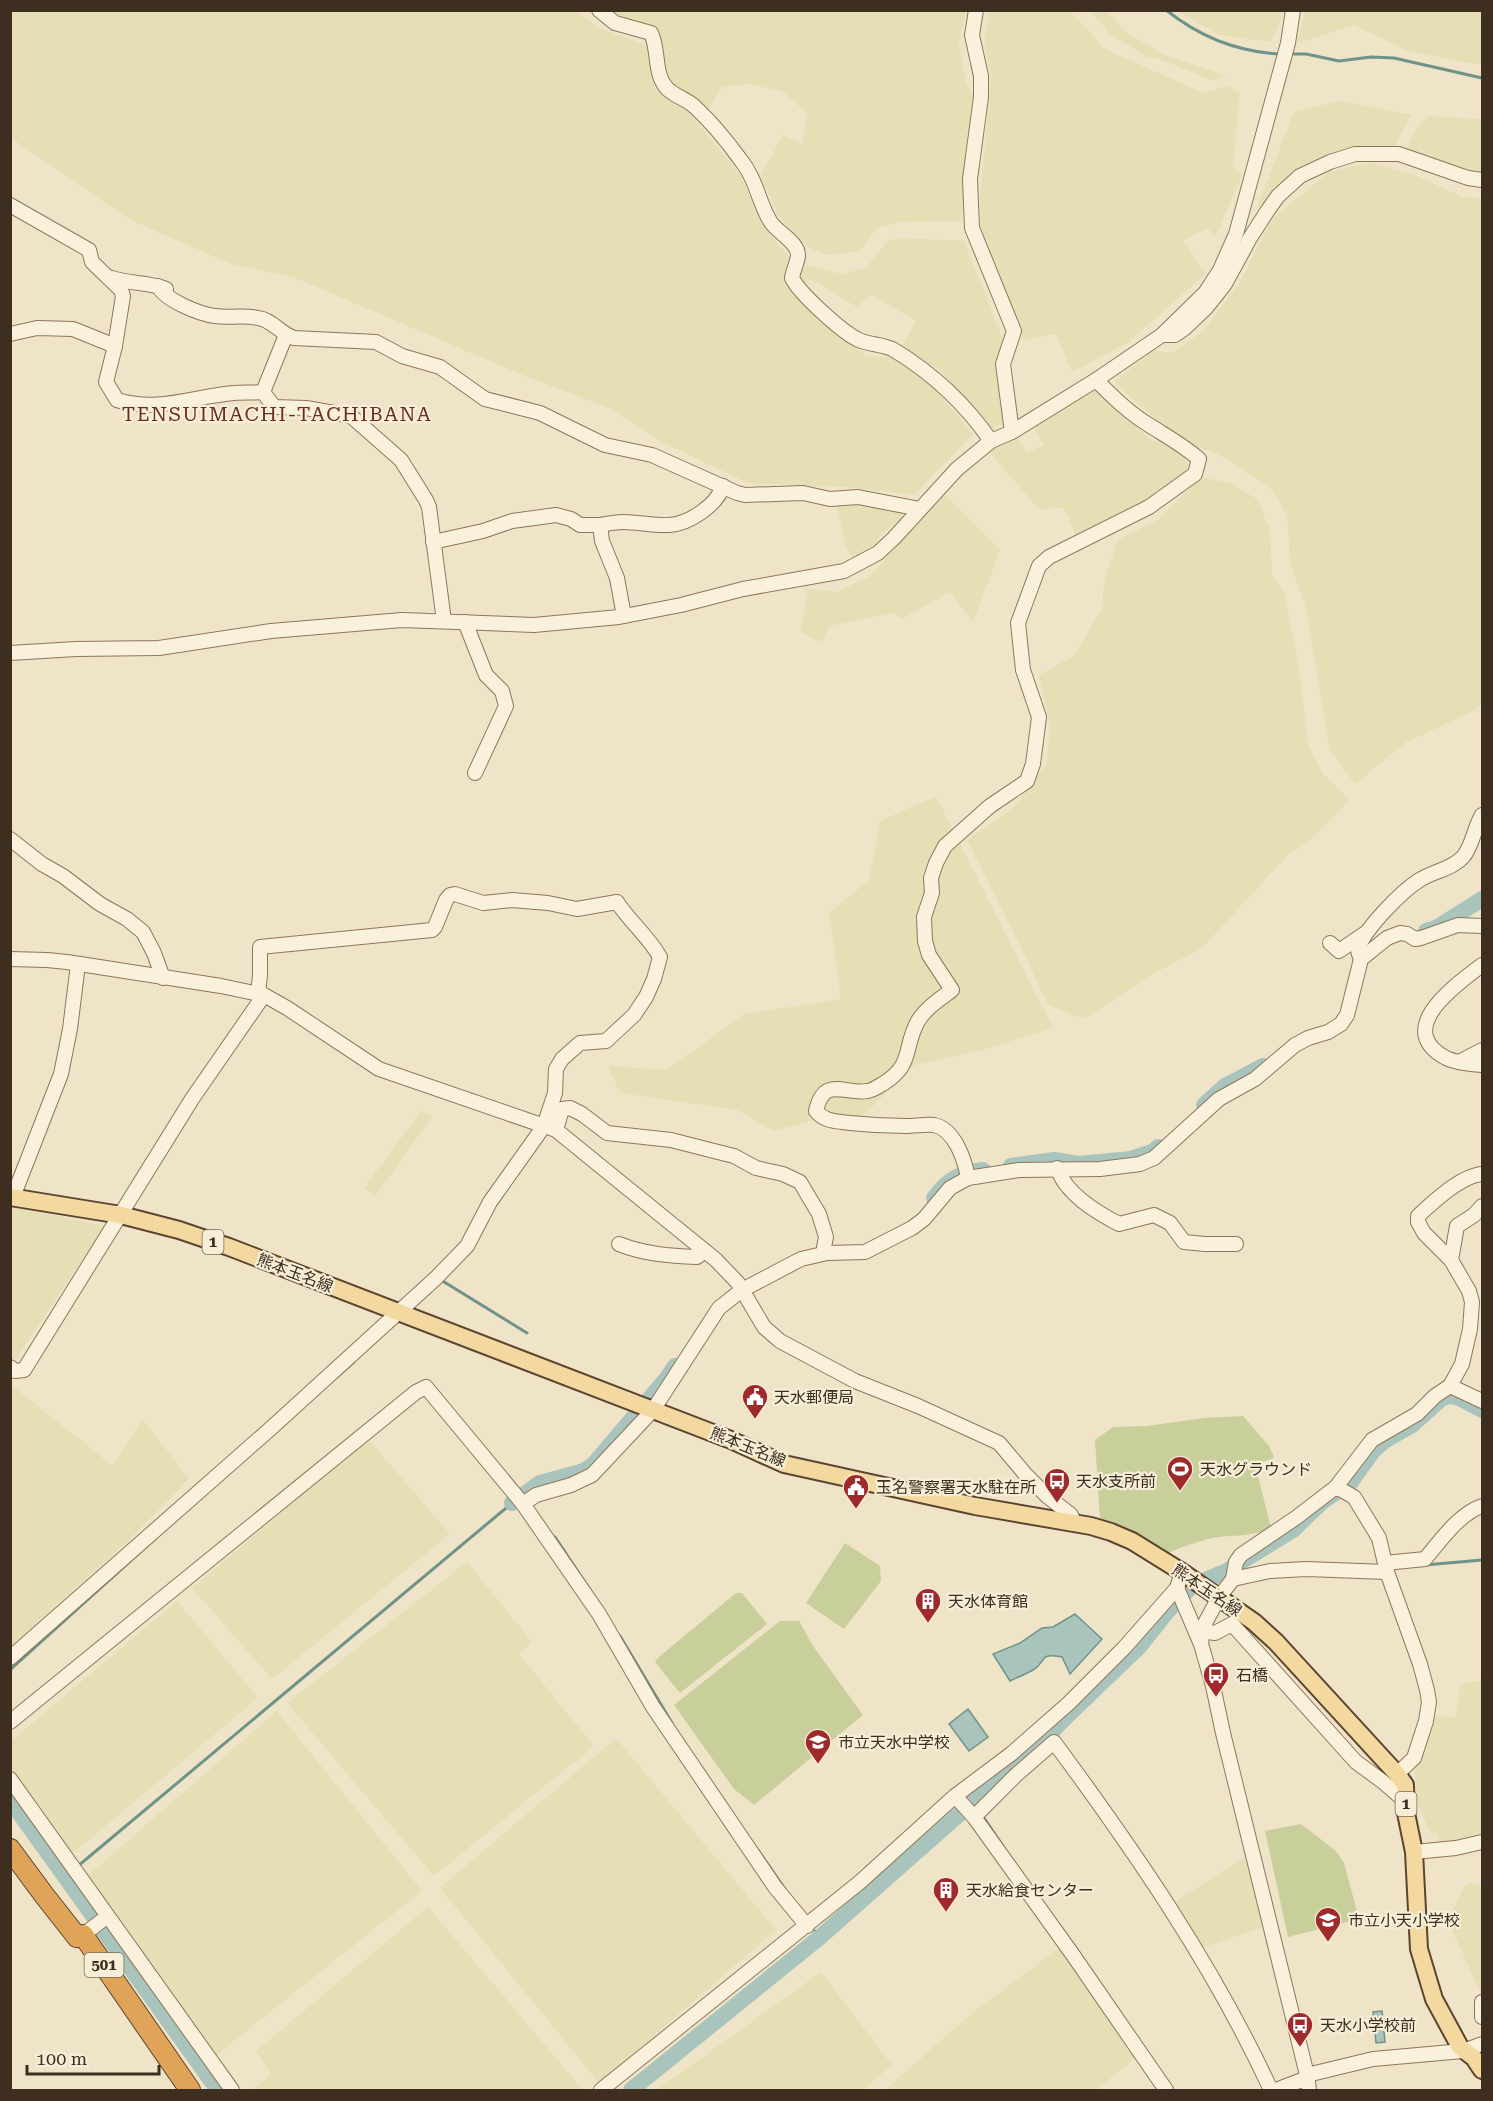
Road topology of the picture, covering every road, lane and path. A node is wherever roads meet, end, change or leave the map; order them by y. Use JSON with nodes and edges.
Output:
{"nodes":[{"id":1,"x":599,"y":10,"type":"edge"},
{"id":2,"x":976,"y":10,"type":"edge"},
{"id":3,"x":1293,"y":10,"type":"edge"},
{"id":4,"x":1482,"y":180,"type":"edge"},
{"id":5,"x":10,"y":204,"type":"edge"},
{"id":6,"x":110,"y":278,"type":"junction"},
{"id":7,"x":158,"y":286,"type":"junction"},
{"id":8,"x":200,"y":304,"type":"dead end"},
{"id":9,"x":10,"y":334,"type":"edge"},
{"id":10,"x":286,"y":335,"type":"junction"},
{"id":11,"x":1162,"y":335,"type":"junction"},
{"id":12,"x":115,"y":346,"type":"junction"},
{"id":13,"x":1096,"y":380,"type":"junction"},
{"id":14,"x":263,"y":392,"type":"junction"},
{"id":15,"x":1012,"y":432,"type":"junction"},
{"id":16,"x":991,"y":441,"type":"junction"},
{"id":17,"x":723,"y":486,"type":"junction"},
{"id":18,"x":920,"y":509,"type":"junction"},
{"id":19,"x":600,"y":525,"type":"junction"},
{"id":20,"x":433,"y":542,"type":"junction"},
{"id":21,"x":624,"y":616,"type":"junction"},
{"id":22,"x":444,"y":621,"type":"junction"},
{"id":23,"x":465,"y":622,"type":"junction"},
{"id":24,"x":10,"y":653,"type":"edge"},
{"id":25,"x":475,"y":773,"type":"dead end"},
{"id":26,"x":1482,"y":815,"type":"edge"},
{"id":27,"x":10,"y":839,"type":"edge"},
{"id":28,"x":1482,"y":926,"type":"edge"},
{"id":29,"x":1371,"y":930,"type":"junction"},
{"id":30,"x":1330,"y":943,"type":"dead end"},
{"id":31,"x":10,"y":959,"type":"edge"},
{"id":32,"x":1361,"y":959,"type":"junction"},
{"id":33,"x":78,"y":964,"type":"junction"},
{"id":34,"x":1482,"y":965,"type":"edge"},
{"id":35,"x":163,"y":978,"type":"junction"},
{"id":36,"x":261,"y":995,"type":"junction"},
{"id":37,"x":1482,"y":1050,"type":"edge"},
{"id":38,"x":1459,"y":1062,"type":"junction"},
{"id":39,"x":1482,"y":1065,"type":"edge"},
{"id":40,"x":550,"y":1128,"type":"junction"},
{"id":41,"x":1057,"y":1168,"type":"junction"},
{"id":42,"x":1482,"y":1174,"type":"edge"},
{"id":43,"x":968,"y":1176,"type":"junction"},
{"id":44,"x":12,"y":1197,"type":"edge"},
{"id":45,"x":1482,"y":1206,"type":"edge"},
{"id":46,"x":121,"y":1215,"type":"junction"},
{"id":47,"x":619,"y":1244,"type":"dead end"},
{"id":48,"x":1236,"y":1244,"type":"dead end"},
{"id":49,"x":705,"y":1251,"type":"junction"},
{"id":50,"x":826,"y":1252,"type":"junction"},
{"id":51,"x":1451,"y":1260,"type":"junction"},
{"id":52,"x":740,"y":1287,"type":"junction"},
{"id":53,"x":409,"y":1316,"type":"junction"},
{"id":54,"x":10,"y":1368,"type":"edge"},
{"id":55,"x":1450,"y":1386,"type":"junction"},
{"id":56,"x":1482,"y":1401,"type":"edge"},
{"id":57,"x":643,"y":1406,"type":"junction"},
{"id":58,"x":1340,"y":1489,"type":"junction"},
{"id":59,"x":519,"y":1499,"type":"junction"},
{"id":60,"x":1482,"y":1506,"type":"edge"},
{"id":61,"x":1075,"y":1524,"type":"junction"},
{"id":62,"x":1386,"y":1567,"type":"junction"},
{"id":63,"x":1234,"y":1572,"type":"junction"},
{"id":64,"x":1192,"y":1586,"type":"junction"},
{"id":65,"x":1202,"y":1638,"type":"junction"},
{"id":66,"x":10,"y":1658,"type":"edge"},
{"id":67,"x":10,"y":1722,"type":"edge"},
{"id":68,"x":1397,"y":1774,"type":"junction"},
{"id":69,"x":10,"y":1779,"type":"edge"},
{"id":70,"x":957,"y":1799,"type":"junction"},
{"id":71,"x":1406,"y":1801,"type":"junction"},
{"id":72,"x":973,"y":1816,"type":"junction"},
{"id":73,"x":1482,"y":1842,"type":"edge"},
{"id":74,"x":10,"y":1849,"type":"edge"},
{"id":75,"x":1414,"y":1852,"type":"junction"},
{"id":76,"x":100,"y":1922,"type":"dead end"},
{"id":77,"x":807,"y":1926,"type":"junction"},
{"id":78,"x":85,"y":1933,"type":"junction"},
{"id":79,"x":1482,"y":2002,"type":"edge"},
{"id":80,"x":1482,"y":2017,"type":"edge"},
{"id":81,"x":1482,"y":2044,"type":"edge"},
{"id":82,"x":1463,"y":2051,"type":"junction"},
{"id":83,"x":1482,"y":2070,"type":"edge"},
{"id":84,"x":1308,"y":2081,"type":"edge"},
{"id":85,"x":190,"y":2091,"type":"edge"},
{"id":86,"x":232,"y":2091,"type":"edge"},
{"id":87,"x":601,"y":2091,"type":"edge"},
{"id":88,"x":1166,"y":2091,"type":"edge"},
{"id":89,"x":1271,"y":2091,"type":"edge"},
{"id":90,"x":1276,"y":2091,"type":"edge"}],
"edges":[{"from":1,"to":16,"type":"street"},
{"from":2,"to":15,"type":"street"},
{"from":3,"to":11,"type":"street"},
{"from":4,"to":11,"type":"street"},
{"from":5,"to":6,"type":"street"},
{"from":6,"to":7,"type":"street"},
{"from":6,"to":12,"type":"street"},
{"from":7,"to":8,"type":"street"},
{"from":7,"to":10,"type":"street"},
{"from":9,"to":12,"type":"street"},
{"from":10,"to":14,"type":"street"},
{"from":10,"to":17,"type":"street"},
{"from":11,"to":13,"type":"street"},
{"from":12,"to":14,"type":"street"},
{"from":13,"to":15,"type":"street"},
{"from":13,"to":43,"type":"street"},
{"from":14,"to":20,"type":"street"},
{"from":15,"to":16,"type":"street"},
{"from":16,"to":18,"type":"street"},
{"from":17,"to":18,"type":"street"},
{"from":17,"to":19,"type":"street"},
{"from":18,"to":21,"type":"street"},
{"from":19,"to":20,"type":"street"},
{"from":19,"to":21,"type":"street"},
{"from":20,"to":22,"type":"street"},
{"from":21,"to":23,"type":"street"},
{"from":22,"to":23,"type":"street"},
{"from":22,"to":24,"type":"street"},
{"from":23,"to":25,"type":"street"},
{"from":26,"to":29,"type":"street"},
{"from":27,"to":35,"type":"street"},
{"from":28,"to":32,"type":"street"},
{"from":29,"to":30,"type":"street"},
{"from":29,"to":32,"type":"street"},
{"from":31,"to":33,"type":"street"},
{"from":32,"to":41,"type":"street"},
{"from":33,"to":35,"type":"street"},
{"from":33,"to":44,"type":"street"},
{"from":34,"to":38,"type":"street"},
{"from":35,"to":36,"type":"street"},
{"from":36,"to":40,"type":"street"},
{"from":36,"to":40,"type":"street"},
{"from":36,"to":46,"type":"street"},
{"from":37,"to":38,"type":"street"},
{"from":38,"to":39,"type":"street"},
{"from":40,"to":49,"type":"street"},
{"from":40,"to":50,"type":"street"},
{"from":40,"to":53,"type":"street"},
{"from":41,"to":43,"type":"street"},
{"from":41,"to":48,"type":"street"},
{"from":42,"to":51,"type":"street"},
{"from":43,"to":50,"type":"street"},
{"from":44,"to":46,"type":"main road","name":"熊本玉名線","number":"1"},
{"from":45,"to":51,"type":"street"},
{"from":46,"to":53,"type":"main road","name":"熊本玉名線","number":"1"},
{"from":46,"to":54,"type":"street"},
{"from":47,"to":49,"type":"street"},
{"from":49,"to":52,"type":"street"},
{"from":50,"to":52,"type":"street"},
{"from":51,"to":55,"type":"street"},
{"from":52,"to":57,"type":"street"},
{"from":52,"to":61,"type":"street"},
{"from":53,"to":57,"type":"main road","name":"熊本玉名線","number":"1"},
{"from":53,"to":66,"type":"street"},
{"from":55,"to":56,"type":"street"},
{"from":55,"to":58,"type":"street"},
{"from":57,"to":59,"type":"street"},
{"from":57,"to":61,"type":"main road","name":"熊本玉名線","number":"1"},
{"from":58,"to":62,"type":"street"},
{"from":58,"to":63,"type":"street"},
{"from":59,"to":67,"type":"street"},
{"from":59,"to":77,"type":"street"},
{"from":60,"to":62,"type":"street"},
{"from":61,"to":64,"type":"main road","name":"熊本玉名線","number":"1"},
{"from":62,"to":63,"type":"street"},
{"from":62,"to":68,"type":"street"},
{"from":63,"to":64,"type":"street"},
{"from":64,"to":65,"type":"street"},
{"from":64,"to":65,"type":"street"},
{"from":64,"to":68,"type":"main road","name":"熊本玉名線","number":"1"},
{"from":64,"to":70,"type":"street"},
{"from":65,"to":71,"type":"street"},
{"from":65,"to":84,"type":"street"},
{"from":68,"to":71,"type":"main road","name":"熊本玉名線","number":"1"},
{"from":69,"to":86,"type":"street"},
{"from":70,"to":72,"type":"street"},
{"from":70,"to":77,"type":"street"},
{"from":71,"to":75,"type":"main road","name":"熊本玉名線","number":"1"},
{"from":72,"to":88,"type":"street"},
{"from":72,"to":89,"type":"street"},
{"from":73,"to":75,"type":"street"},
{"from":74,"to":78,"type":"highway","number":"501"},
{"from":75,"to":82,"type":"main road","name":"熊本玉名線","number":"1"},
{"from":76,"to":78,"type":"street"},
{"from":77,"to":87,"type":"street"},
{"from":78,"to":85,"type":"highway","number":"501"},
{"from":79,"to":80,"type":"street"},
{"from":81,"to":82,"type":"street"},
{"from":82,"to":83,"type":"main road","name":"熊本玉名線","number":"1"},
{"from":82,"to":84,"type":"street"},
{"from":84,"to":90,"type":"street"}]}
